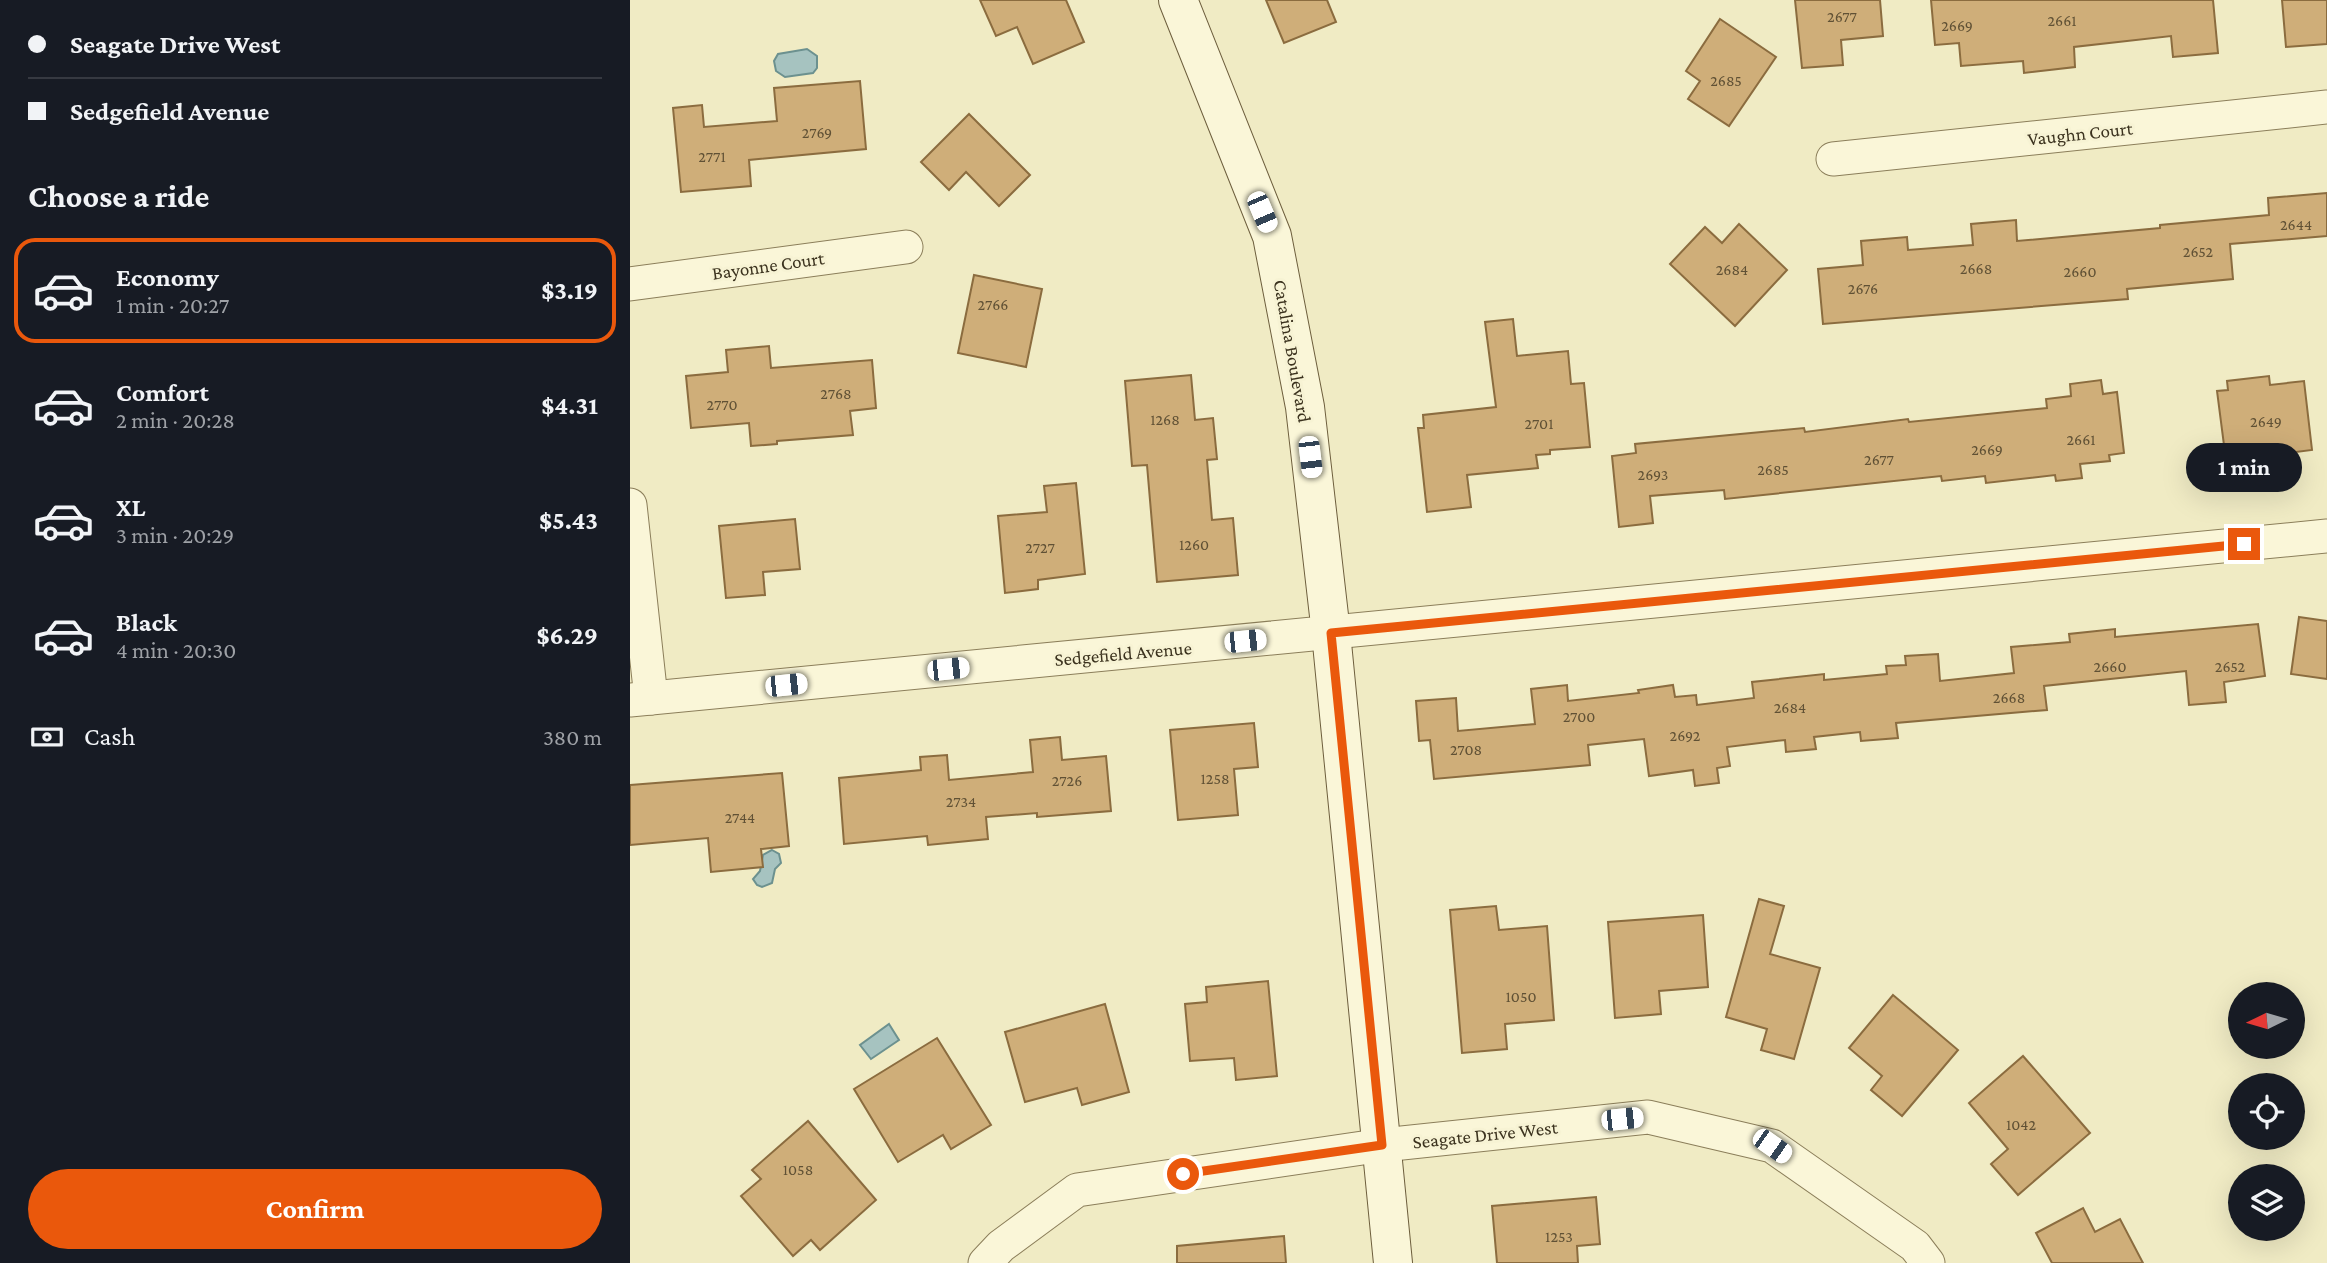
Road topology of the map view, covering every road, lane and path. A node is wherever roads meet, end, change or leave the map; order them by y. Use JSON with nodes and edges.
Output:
{"nodes":[{"id":1,"x":1178,"y":0,"type":"edge"},
{"id":2,"x":2327,"y":107,"type":"edge"},
{"id":3,"x":1833,"y":159,"type":"dead end"},
{"id":4,"x":906,"y":247,"type":"dead end"},
{"id":5,"x":630,"y":284,"type":"edge"},
{"id":6,"x":630,"y":505,"type":"edge"},
{"id":7,"x":2327,"y":536,"type":"edge"},
{"id":8,"x":1331,"y":633,"type":"junction"},
{"id":9,"x":641,"y":699,"type":"edge"},
{"id":10,"x":1382,"y":1145,"type":"junction"},
{"id":11,"x":985,"y":1263,"type":"edge"},
{"id":12,"x":1393,"y":1263,"type":"edge"},
{"id":13,"x":1928,"y":1263,"type":"edge"}],
"edges":[{"from":1,"to":8,"type":"street","name":"Catalina Boulevard"},
{"from":2,"to":3,"type":"street","name":"Vaughn Court"},
{"from":4,"to":5,"type":"street","name":"Bayonne Court"},
{"from":6,"to":9,"type":"street"},
{"from":7,"to":8,"type":"street","name":"Sedgefield Avenue"},
{"from":8,"to":9,"type":"street","name":"Sedgefield Avenue"},
{"from":8,"to":10,"type":"street","name":"Catalina Boulevard"},
{"from":10,"to":11,"type":"street","name":"Seagate Drive West"},
{"from":10,"to":12,"type":"street","name":"Catalina Boulevard"},
{"from":10,"to":13,"type":"street","name":"Seagate Drive West"}]}
